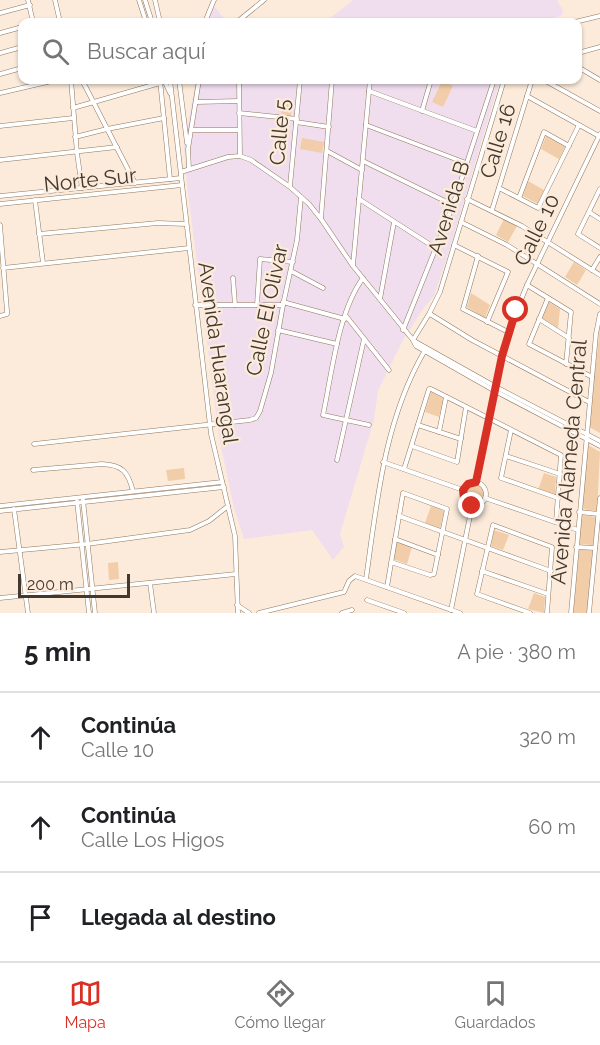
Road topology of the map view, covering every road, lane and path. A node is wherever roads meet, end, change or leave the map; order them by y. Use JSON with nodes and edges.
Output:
{"nodes":[{"id":1,"x":55,"y":0,"type":"edge"},
{"id":2,"x":139,"y":0,"type":"edge"},
{"id":3,"x":145,"y":0,"type":"edge"},
{"id":4,"x":155,"y":0,"type":"edge"},
{"id":5,"x":214,"y":0,"type":"edge"},
{"id":6,"x":264,"y":0,"type":"edge"},
{"id":7,"x":29,"y":3,"type":"edge"},
{"id":8,"x":0,"y":13,"type":"edge"},
{"id":9,"x":600,"y":16,"type":"edge"},
{"id":10,"x":32,"y":18,"type":"edge"},
{"id":11,"x":59,"y":18,"type":"edge"},
{"id":12,"x":145,"y":18,"type":"edge"},
{"id":13,"x":151,"y":18,"type":"edge"},
{"id":14,"x":159,"y":18,"type":"edge"},
{"id":15,"x":207,"y":18,"type":"edge"},
{"id":16,"x":242,"y":18,"type":"edge"},
{"id":17,"x":582,"y":20,"type":"edge"},
{"id":18,"x":18,"y":28,"type":"edge"},
{"id":19,"x":0,"y":33,"type":"edge"},
{"id":20,"x":600,"y":47,"type":"edge"},
{"id":21,"x":18,"y":48,"type":"edge"},
{"id":22,"x":582,"y":52,"type":"edge"},
{"id":23,"x":0,"y":53,"type":"edge"},
{"id":24,"x":18,"y":69,"type":"edge"},
{"id":25,"x":582,"y":69,"type":"edge"},
{"id":26,"x":0,"y":74,"type":"edge"},
{"id":27,"x":599,"y":78,"type":"edge"},
{"id":28,"x":39,"y":84,"type":"edge"},
{"id":29,"x":71,"y":84,"type":"edge"},
{"id":30,"x":84,"y":84,"type":"edge"},
{"id":31,"x":151,"y":84,"type":"edge"},
{"id":32,"x":161,"y":84,"type":"edge"},
{"id":33,"x":163,"y":84,"type":"edge"},
{"id":34,"x":172,"y":84,"type":"edge"},
{"id":35,"x":180,"y":84,"type":"edge"},
{"id":36,"x":198,"y":84,"type":"edge"},
{"id":37,"x":239,"y":84,"type":"edge"},
{"id":38,"x":300,"y":84,"type":"edge"},
{"id":39,"x":332,"y":84,"type":"edge"},
{"id":40,"x":370,"y":84,"type":"edge"},
{"id":41,"x":430,"y":84,"type":"edge"},
{"id":42,"x":493,"y":84,"type":"edge"},
{"id":43,"x":503,"y":84,"type":"edge"},
{"id":44,"x":531,"y":84,"type":"edge"},
{"id":45,"x":551,"y":84,"type":"edge"},
{"id":46,"x":369,"y":91,"type":"junction"},
{"id":47,"x":0,"y":93,"type":"edge"},
{"id":48,"x":172,"y":96,"type":"junction"},
{"id":49,"x":527,"y":96,"type":"junction"},
{"id":50,"x":239,"y":101,"type":"junction"},
{"id":51,"x":93,"y":102,"type":"junction"},
{"id":52,"x":196,"y":102,"type":"junction"},
{"id":53,"x":73,"y":108,"type":"junction"},
{"id":54,"x":422,"y":111,"type":"junction"},
{"id":55,"x":600,"y":111,"type":"edge"},
{"id":56,"x":239,"y":113,"type":"junction"},
{"id":57,"x":73,"y":118,"type":"junction"},
{"id":58,"x":164,"y":118,"type":"junction"},
{"id":59,"x":296,"y":120,"type":"junction"},
{"id":60,"x":366,"y":125,"type":"junction"},
{"id":61,"x":579,"y":125,"type":"junction"},
{"id":62,"x":0,"y":126,"type":"edge"},
{"id":63,"x":329,"y":127,"type":"junction"},
{"id":64,"x":107,"y":129,"type":"junction"},
{"id":65,"x":191,"y":130,"type":"junction"},
{"id":66,"x":239,"y":130,"type":"junction"},
{"id":67,"x":477,"y":131,"type":"junction"},
{"id":68,"x":600,"y":136,"type":"edge"},
{"id":69,"x":75,"y":137,"type":"junction"},
{"id":70,"x":568,"y":146,"type":"junction"},
{"id":71,"x":117,"y":147,"type":"junction"},
{"id":72,"x":188,"y":149,"type":"junction"},
{"id":73,"x":327,"y":151,"type":"junction"},
{"id":74,"x":76,"y":153,"type":"junction"},
{"id":75,"x":240,"y":156,"type":"junction"},
{"id":76,"x":0,"y":160,"type":"edge"},
{"id":77,"x":363,"y":160,"type":"junction"},
{"id":78,"x":466,"y":163,"type":"junction"},
{"id":79,"x":189,"y":169,"type":"junction"},
{"id":80,"x":362,"y":170,"type":"junction"},
{"id":81,"x":181,"y":172,"type":"junction"},
{"id":82,"x":181,"y":178,"type":"junction"},
{"id":83,"x":170,"y":179,"type":"junction"},
{"id":84,"x":135,"y":183,"type":"junction"},
{"id":85,"x":182,"y":185,"type":"junction"},
{"id":86,"x":290,"y":187,"type":"junction"},
{"id":87,"x":82,"y":188,"type":"junction"},
{"id":88,"x":499,"y":188,"type":"junction"},
{"id":89,"x":600,"y":190,"type":"edge"},
{"id":90,"x":0,"y":196,"type":"edge"},
{"id":91,"x":301,"y":196,"type":"junction"},
{"id":92,"x":519,"y":198,"type":"junction"},
{"id":93,"x":359,"y":199,"type":"junction"},
{"id":94,"x":468,"y":199,"type":"junction"},
{"id":95,"x":35,"y":200,"type":"junction"},
{"id":96,"x":0,"y":204,"type":"edge"},
{"id":97,"x":453,"y":205,"type":"junction"},
{"id":98,"x":492,"y":210,"type":"junction"},
{"id":99,"x":589,"y":212,"type":"junction"},
{"id":100,"x":321,"y":219,"type":"junction"},
{"id":101,"x":600,"y":219,"type":"edge"},
{"id":102,"x":394,"y":222,"type":"junction"},
{"id":103,"x":461,"y":222,"type":"junction"},
{"id":104,"x":186,"y":224,"type":"junction"},
{"id":105,"x":0,"y":225,"type":"edge"},
{"id":106,"x":39,"y":234,"type":"junction"},
{"id":107,"x":548,"y":242,"type":"junction"},
{"id":108,"x":454,"y":245,"type":"junction"},
{"id":109,"x":189,"y":248,"type":"junction"},
{"id":110,"x":600,"y":248,"type":"edge"},
{"id":111,"x":437,"y":249,"type":"junction"},
{"id":112,"x":478,"y":256,"type":"junction"},
{"id":113,"x":600,"y":257,"type":"edge"},
{"id":114,"x":293,"y":262,"type":"junction"},
{"id":115,"x":43,"y":263,"type":"junction"},
{"id":116,"x":537,"y":264,"type":"junction"},
{"id":117,"x":353,"y":266,"type":"junction"},
{"id":118,"x":3,"y":268,"type":"junction"},
{"id":119,"x":592,"y":270,"type":"junction"},
{"id":120,"x":291,"y":271,"type":"junction"},
{"id":121,"x":600,"y":275,"type":"edge"},
{"id":122,"x":233,"y":278,"type":"dead end"},
{"id":123,"x":363,"y":278,"type":"junction"},
{"id":124,"x":2,"y":280,"type":"edge"},
{"id":125,"x":527,"y":285,"type":"junction"},
{"id":126,"x":323,"y":288,"type":"dead end"},
{"id":127,"x":548,"y":298,"type":"junction"},
{"id":128,"x":380,"y":300,"type":"junction"},
{"id":129,"x":195,"y":304,"type":"junction"},
{"id":130,"x":283,"y":304,"type":"junction"},
{"id":131,"x":600,"y":304,"type":"edge"},
{"id":132,"x":236,"y":305,"type":"junction"},
{"id":133,"x":257,"y":305,"type":"junction"},
{"id":134,"x":429,"y":314,"type":"junction"},
{"id":135,"x":600,"y":314,"type":"edge"},
{"id":136,"x":3,"y":316,"type":"edge"},
{"id":137,"x":345,"y":317,"type":"junction"},
{"id":138,"x":539,"y":319,"type":"junction"},
{"id":139,"x":487,"y":322,"type":"junction"},
{"id":140,"x":278,"y":330,"type":"junction"},
{"id":141,"x":403,"y":330,"type":"junction"},
{"id":142,"x":508,"y":332,"type":"junction"},
{"id":143,"x":569,"y":338,"type":"junction"},
{"id":144,"x":364,"y":339,"type":"junction"},
{"id":145,"x":413,"y":340,"type":"junction"},
{"id":146,"x":337,"y":344,"type":"junction"},
{"id":147,"x":424,"y":352,"type":"junction"},
{"id":148,"x":502,"y":356,"type":"junction"},
{"id":149,"x":566,"y":364,"type":"junction"},
{"id":150,"x":389,"y":370,"type":"dead end"},
{"id":151,"x":592,"y":377,"type":"junction"},
{"id":152,"x":495,"y":389,"type":"junction"},
{"id":153,"x":501,"y":394,"type":"junction"},
{"id":154,"x":447,"y":397,"type":"junction"},
{"id":155,"x":494,"y":398,"type":"junction"},
{"id":156,"x":589,"y":402,"type":"junction"},
{"id":157,"x":466,"y":407,"type":"junction"},
{"id":158,"x":348,"y":420,"type":"junction"},
{"id":159,"x":489,"y":420,"type":"junction"},
{"id":160,"x":210,"y":425,"type":"junction"},
{"id":161,"x":369,"y":425,"type":"dead end"},
{"id":162,"x":418,"y":425,"type":"junction"},
{"id":163,"x":511,"y":430,"type":"junction"},
{"id":164,"x":439,"y":432,"type":"junction"},
{"id":165,"x":586,"y":435,"type":"junction"},
{"id":166,"x":461,"y":439,"type":"junction"},
{"id":167,"x":600,"y":441,"type":"edge"},
{"id":168,"x":34,"y":444,"type":"dead end"},
{"id":169,"x":412,"y":446,"type":"junction"},
{"id":170,"x":600,"y":446,"type":"edge"},
{"id":171,"x":506,"y":456,"type":"junction"},
{"id":172,"x":337,"y":460,"type":"dead end"},
{"id":173,"x":383,"y":462,"type":"junction"},
{"id":174,"x":404,"y":469,"type":"junction"},
{"id":175,"x":33,"y":470,"type":"dead end"},
{"id":176,"x":560,"y":474,"type":"junction"},
{"id":177,"x":476,"y":482,"type":"junction"},
{"id":178,"x":223,"y":484,"type":"junction"},
{"id":179,"x":463,"y":490,"type":"junction"},
{"id":180,"x":133,"y":491,"type":"junction"},
{"id":181,"x":485,"y":498,"type":"junction"},
{"id":182,"x":558,"y":498,"type":"junction"},
{"id":183,"x":600,"y":498,"type":"edge"},
{"id":184,"x":80,"y":500,"type":"junction"},
{"id":185,"x":0,"y":506,"type":"edge"},
{"id":186,"x":228,"y":506,"type":"junction"},
{"id":187,"x":472,"y":506,"type":"junction"},
{"id":188,"x":14,"y":509,"type":"junction"},
{"id":189,"x":0,"y":511,"type":"edge"},
{"id":190,"x":579,"y":512,"type":"junction"},
{"id":191,"x":598,"y":514,"type":"junction"},
{"id":192,"x":399,"y":516,"type":"junction"},
{"id":193,"x":555,"y":522,"type":"junction"},
{"id":194,"x":578,"y":530,"type":"junction"},
{"id":195,"x":443,"y":532,"type":"junction"},
{"id":196,"x":395,"y":539,"type":"junction"},
{"id":197,"x":465,"y":540,"type":"junction"},
{"id":198,"x":85,"y":544,"type":"junction"},
{"id":199,"x":576,"y":546,"type":"junction"},
{"id":200,"x":487,"y":548,"type":"junction"},
{"id":201,"x":595,"y":548,"type":"junction"},
{"id":202,"x":20,"y":550,"type":"junction"},
{"id":203,"x":0,"y":552,"type":"edge"},
{"id":204,"x":438,"y":555,"type":"junction"},
{"id":205,"x":391,"y":562,"type":"junction"},
{"id":206,"x":482,"y":571,"type":"junction"},
{"id":207,"x":551,"y":571,"type":"junction"},
{"id":208,"x":236,"y":574,"type":"junction"},
{"id":209,"x":366,"y":579,"type":"junction"},
{"id":210,"x":150,"y":583,"type":"junction"},
{"id":211,"x":387,"y":587,"type":"junction"},
{"id":212,"x":92,"y":588,"type":"junction"},
{"id":213,"x":87,"y":589,"type":"junction"},
{"id":214,"x":548,"y":594,"type":"junction"},
{"id":215,"x":26,"y":595,"type":"junction"},
{"id":216,"x":0,"y":598,"type":"edge"},
{"id":217,"x":367,"y":600,"type":"dead end"},
{"id":218,"x":237,"y":605,"type":"junction"},
{"id":219,"x":441,"y":606,"type":"junction"},
{"id":220,"x":352,"y":610,"type":"dead end"},
{"id":221,"x":451,"y":610,"type":"junction"},
{"id":222,"x":277,"y":611,"type":"edge"},
{"id":223,"x":28,"y":613,"type":"edge"},
{"id":224,"x":89,"y":613,"type":"edge"},
{"id":225,"x":95,"y":613,"type":"edge"},
{"id":226,"x":154,"y":613,"type":"edge"},
{"id":227,"x":238,"y":613,"type":"edge"},
{"id":228,"x":249,"y":613,"type":"edge"},
{"id":229,"x":259,"y":613,"type":"edge"},
{"id":230,"x":342,"y":613,"type":"edge"},
{"id":231,"x":404,"y":613,"type":"edge"},
{"id":232,"x":438,"y":613,"type":"edge"},
{"id":233,"x":460,"y":613,"type":"edge"},
{"id":234,"x":530,"y":613,"type":"edge"},
{"id":235,"x":547,"y":613,"type":"edge"},
{"id":236,"x":570,"y":613,"type":"edge"},
{"id":237,"x":589,"y":613,"type":"edge"}],
"edges":[{"from":1,"to":11,"type":"street"},
{"from":2,"to":12,"type":"street"},
{"from":3,"to":13,"type":"street"},
{"from":4,"to":14,"type":"street"},
{"from":5,"to":15,"type":"street"},
{"from":6,"to":16,"type":"street"},
{"from":7,"to":8,"type":"street"},
{"from":7,"to":10,"type":"street"},
{"from":9,"to":17,"type":"street"},
{"from":18,"to":19,"type":"street"},
{"from":20,"to":22,"type":"street"},
{"from":21,"to":23,"type":"street"},
{"from":24,"to":26,"type":"street"},
{"from":25,"to":27,"type":"street"},
{"from":28,"to":47,"type":"street"},
{"from":29,"to":53,"type":"street"},
{"from":30,"to":51,"type":"street"},
{"from":31,"to":51,"type":"street"},
{"from":32,"to":58,"type":"street"},
{"from":33,"to":48,"type":"street","name":"Avenida Huarangal"},
{"from":34,"to":48,"type":"street","name":"Avenida Huarangal"},
{"from":35,"to":72,"type":"street"},
{"from":36,"to":52,"type":"street"},
{"from":37,"to":50,"type":"street"},
{"from":38,"to":59,"type":"street","name":"Calle 5"},
{"from":39,"to":63,"type":"street"},
{"from":40,"to":46,"type":"street"},
{"from":41,"to":54,"type":"street"},
{"from":42,"to":67,"type":"street","name":"Avenida B"},
{"from":43,"to":94,"type":"street","name":"Avenida B"},
{"from":44,"to":49,"type":"street","name":"Calle 16"},
{"from":45,"to":55,"type":"street"},
{"from":46,"to":54,"type":"street"},
{"from":46,"to":60,"type":"street"},
{"from":48,"to":81,"type":"street","name":"Avenida Huarangal"},
{"from":49,"to":61,"type":"street"},
{"from":49,"to":88,"type":"street","name":"Calle 16"},
{"from":50,"to":52,"type":"street"},
{"from":50,"to":56,"type":"street"},
{"from":51,"to":53,"type":"street"},
{"from":51,"to":64,"type":"street"},
{"from":52,"to":65,"type":"street"},
{"from":53,"to":57,"type":"street"},
{"from":54,"to":67,"type":"street"},
{"from":56,"to":59,"type":"street"},
{"from":56,"to":66,"type":"street"},
{"from":57,"to":62,"type":"street"},
{"from":57,"to":69,"type":"street"},
{"from":58,"to":64,"type":"street"},
{"from":58,"to":83,"type":"street"},
{"from":59,"to":63,"type":"street"},
{"from":59,"to":86,"type":"street","name":"Calle 5"},
{"from":60,"to":77,"type":"street"},
{"from":60,"to":78,"type":"street"},
{"from":61,"to":68,"type":"street"},
{"from":61,"to":70,"type":"street"},
{"from":63,"to":73,"type":"street"},
{"from":64,"to":69,"type":"street"},
{"from":64,"to":71,"type":"street"},
{"from":65,"to":66,"type":"street","name":"Calle 5"},
{"from":65,"to":72,"type":"street"},
{"from":66,"to":75,"type":"street"},
{"from":67,"to":78,"type":"street","name":"Avenida B"},
{"from":68,"to":107,"type":"street","name":"Calle 10"},
{"from":69,"to":74,"type":"street"},
{"from":70,"to":92,"type":"street"},
{"from":70,"to":92,"type":"street"},
{"from":71,"to":74,"type":"street"},
{"from":71,"to":84,"type":"street"},
{"from":72,"to":79,"type":"street"},
{"from":73,"to":80,"type":"street"},
{"from":73,"to":100,"type":"street"},
{"from":74,"to":76,"type":"street"},
{"from":74,"to":87,"type":"street"},
{"from":75,"to":79,"type":"street"},
{"from":75,"to":86,"type":"street"},
{"from":77,"to":80,"type":"street"},
{"from":77,"to":97,"type":"street"},
{"from":78,"to":97,"type":"street","name":"Avenida B"},
{"from":79,"to":81,"type":"street"},
{"from":80,"to":93,"type":"street"},
{"from":81,"to":82,"type":"street","name":"Avenida Huarangal"},
{"from":82,"to":83,"type":"street","name":"Norte Sur"},
{"from":82,"to":85,"type":"street","name":"Avenida Huarangal"},
{"from":83,"to":84,"type":"street","name":"Norte Sur"},
{"from":84,"to":87,"type":"street","name":"Norte Sur"},
{"from":85,"to":95,"type":"street","name":"Norte Sur"},
{"from":85,"to":104,"type":"street","name":"Avenida Huarangal"},
{"from":86,"to":91,"type":"street"},
{"from":87,"to":90,"type":"street","name":"Norte Sur"},
{"from":88,"to":92,"type":"street"},
{"from":88,"to":98,"type":"street","name":"Calle 16"},
{"from":89,"to":99,"type":"street"},
{"from":91,"to":100,"type":"street"},
{"from":91,"to":114,"type":"street","name":"Calle El Olivar"},
{"from":93,"to":102,"type":"street"},
{"from":93,"to":117,"type":"street"},
{"from":94,"to":98,"type":"street"},
{"from":94,"to":103,"type":"street","name":"Avenida B"},
{"from":95,"to":96,"type":"street","name":"Norte Sur"},
{"from":95,"to":106,"type":"street"},
{"from":97,"to":111,"type":"street","name":"Avenida B"},
{"from":98,"to":107,"type":"street"},
{"from":99,"to":101,"type":"street"},
{"from":99,"to":110,"type":"street"},
{"from":100,"to":117,"type":"street"},
{"from":102,"to":111,"type":"street"},
{"from":102,"to":128,"type":"street"},
{"from":103,"to":108,"type":"street","name":"Avenida B"},
{"from":103,"to":116,"type":"street"},
{"from":104,"to":106,"type":"street"},
{"from":104,"to":109,"type":"street","name":"Avenida Huarangal"},
{"from":105,"to":118,"type":"street"},
{"from":106,"to":115,"type":"street"},
{"from":107,"to":116,"type":"street","name":"Calle 10"},
{"from":107,"to":119,"type":"street"},
{"from":108,"to":112,"type":"street"},
{"from":108,"to":134,"type":"street","name":"Avenida B"},
{"from":109,"to":115,"type":"street"},
{"from":109,"to":129,"type":"street","name":"Avenida Huarangal"},
{"from":111,"to":141,"type":"street","name":"Avenida B"},
{"from":112,"to":139,"type":"street"},
{"from":112,"to":139,"type":"street"},
{"from":113,"to":119,"type":"street"},
{"from":114,"to":120,"type":"street","name":"Calle El Olivar"},
{"from":114,"to":133,"type":"street"},
{"from":115,"to":118,"type":"street"},
{"from":116,"to":125,"type":"street","name":"Calle 10"},
{"from":116,"to":131,"type":"street"},
{"from":117,"to":123,"type":"street"},
{"from":118,"to":124,"type":"street"},
{"from":119,"to":121,"type":"street"},
{"from":120,"to":126,"type":"street"},
{"from":120,"to":130,"type":"street","name":"Calle El Olivar"},
{"from":122,"to":132,"type":"street"},
{"from":123,"to":128,"type":"street"},
{"from":123,"to":137,"type":"street"},
{"from":124,"to":136,"type":"street"},
{"from":125,"to":127,"type":"street"},
{"from":125,"to":142,"type":"street","name":"Calle 10"},
{"from":127,"to":138,"type":"street"},
{"from":127,"to":143,"type":"street"},
{"from":128,"to":141,"type":"street"},
{"from":129,"to":132,"type":"street"},
{"from":129,"to":160,"type":"street","name":"Avenida Huarangal"},
{"from":130,"to":133,"type":"street"},
{"from":130,"to":137,"type":"street"},
{"from":130,"to":140,"type":"street","name":"Calle El Olivar"},
{"from":132,"to":133,"type":"street"},
{"from":134,"to":145,"type":"street","name":"Avenida B"},
{"from":134,"to":148,"type":"street"},
{"from":135,"to":151,"type":"street","name":"Avenida Alameda Central"},
{"from":137,"to":144,"type":"street"},
{"from":137,"to":146,"type":"street"},
{"from":138,"to":143,"type":"street"},
{"from":138,"to":149,"type":"street"},
{"from":139,"to":142,"type":"street"},
{"from":140,"to":146,"type":"street"},
{"from":140,"to":160,"type":"street","name":"Calle El Olivar"},
{"from":141,"to":145,"type":"street"},
{"from":142,"to":148,"type":"street","name":"Calle 10"},
{"from":143,"to":149,"type":"street"},
{"from":144,"to":150,"type":"street"},
{"from":144,"to":158,"type":"street"},
{"from":145,"to":147,"type":"street"},
{"from":145,"to":152,"type":"street"},
{"from":146,"to":158,"type":"street"},
{"from":147,"to":152,"type":"street"},
{"from":147,"to":173,"type":"street"},
{"from":148,"to":152,"type":"street","name":"Calle 10"},
{"from":148,"to":156,"type":"street"},
{"from":149,"to":151,"type":"street"},
{"from":151,"to":156,"type":"street","name":"Avenida Alameda Central"},
{"from":152,"to":153,"type":"street"},
{"from":152,"to":155,"type":"street","name":"Calle 10"},
{"from":152,"to":165,"type":"street"},
{"from":153,"to":155,"type":"street"},
{"from":153,"to":165,"type":"street"},
{"from":154,"to":157,"type":"street"},
{"from":154,"to":162,"type":"street"},
{"from":154,"to":164,"type":"street"},
{"from":155,"to":159,"type":"street","name":"Calle 10"},
{"from":156,"to":165,"type":"street","name":"Avenida Alameda Central"},
{"from":157,"to":159,"type":"street"},
{"from":157,"to":166,"type":"street"},
{"from":158,"to":161,"type":"street"},
{"from":158,"to":172,"type":"street"},
{"from":159,"to":163,"type":"street"},
{"from":159,"to":177,"type":"street","name":"Calle 10"},
{"from":160,"to":168,"type":"street"},
{"from":160,"to":178,"type":"street","name":"Avenida Huarangal"},
{"from":162,"to":164,"type":"street"},
{"from":162,"to":169,"type":"street"},
{"from":163,"to":171,"type":"street"},
{"from":163,"to":176,"type":"street"},
{"from":164,"to":166,"type":"street"},
{"from":165,"to":167,"type":"street"},
{"from":165,"to":170,"type":"street"},
{"from":165,"to":190,"type":"street","name":"Avenida Alameda Central"},
{"from":166,"to":169,"type":"street"},
{"from":169,"to":174,"type":"street"},
{"from":171,"to":176,"type":"street"},
{"from":171,"to":182,"type":"street"},
{"from":173,"to":174,"type":"street"},
{"from":173,"to":209,"type":"street"},
{"from":174,"to":179,"type":"street"},
{"from":175,"to":180,"type":"street"},
{"from":176,"to":182,"type":"street"},
{"from":177,"to":179,"type":"street"},
{"from":177,"to":181,"type":"street"},
{"from":178,"to":180,"type":"street"},
{"from":178,"to":184,"type":"street"},
{"from":178,"to":186,"type":"street","name":"Avenida Huarangal"},
{"from":179,"to":187,"type":"street"},
{"from":180,"to":184,"type":"street"},
{"from":181,"to":187,"type":"street"},
{"from":181,"to":193,"type":"street"},
{"from":182,"to":193,"type":"street"},
{"from":183,"to":191,"type":"street","name":"Avenida Alameda Central"},
{"from":184,"to":185,"type":"street"},
{"from":184,"to":188,"type":"street"},
{"from":184,"to":198,"type":"street"},
{"from":186,"to":198,"type":"street"},
{"from":186,"to":208,"type":"street","name":"Avenida Huarangal"},
{"from":187,"to":197,"type":"street"},
{"from":188,"to":189,"type":"street"},
{"from":188,"to":202,"type":"street"},
{"from":190,"to":191,"type":"street"},
{"from":190,"to":194,"type":"street","name":"Avenida Alameda Central"},
{"from":191,"to":201,"type":"street","name":"Avenida Alameda Central"},
{"from":192,"to":195,"type":"street"},
{"from":192,"to":195,"type":"street"},
{"from":192,"to":196,"type":"street"},
{"from":193,"to":194,"type":"street"},
{"from":194,"to":199,"type":"street","name":"Avenida Alameda Central"},
{"from":195,"to":197,"type":"street"},
{"from":195,"to":204,"type":"street"},
{"from":196,"to":204,"type":"street"},
{"from":196,"to":205,"type":"street"},
{"from":197,"to":200,"type":"street"},
{"from":197,"to":221,"type":"street"},
{"from":198,"to":202,"type":"street"},
{"from":198,"to":212,"type":"street"},
{"from":198,"to":213,"type":"street"},
{"from":199,"to":201,"type":"street"},
{"from":199,"to":236,"type":"street","name":"Avenida Alameda Central"},
{"from":200,"to":206,"type":"street"},
{"from":200,"to":207,"type":"street"},
{"from":200,"to":207,"type":"street"},
{"from":201,"to":237,"type":"street","name":"Avenida Alameda Central"},
{"from":202,"to":203,"type":"street"},
{"from":202,"to":215,"type":"street"},
{"from":204,"to":205,"type":"street"},
{"from":205,"to":211,"type":"street"},
{"from":206,"to":214,"type":"street"},
{"from":206,"to":234,"type":"street"},
{"from":207,"to":214,"type":"street"},
{"from":208,"to":210,"type":"street"},
{"from":208,"to":218,"type":"street","name":"Avenida Huarangal"},
{"from":209,"to":211,"type":"street"},
{"from":209,"to":222,"type":"street"},
{"from":210,"to":212,"type":"street"},
{"from":210,"to":226,"type":"street"},
{"from":211,"to":219,"type":"street"},
{"from":212,"to":213,"type":"street"},
{"from":212,"to":225,"type":"street"},
{"from":213,"to":215,"type":"street"},
{"from":213,"to":224,"type":"street"},
{"from":214,"to":235,"type":"street"},
{"from":215,"to":216,"type":"street"},
{"from":215,"to":223,"type":"street"},
{"from":217,"to":231,"type":"street"},
{"from":218,"to":227,"type":"street","name":"Avenida Huarangal"},
{"from":218,"to":228,"type":"street"},
{"from":219,"to":221,"type":"street"},
{"from":219,"to":232,"type":"street"},
{"from":220,"to":230,"type":"street"},
{"from":221,"to":233,"type":"street"},
{"from":222,"to":229,"type":"street"}]}
